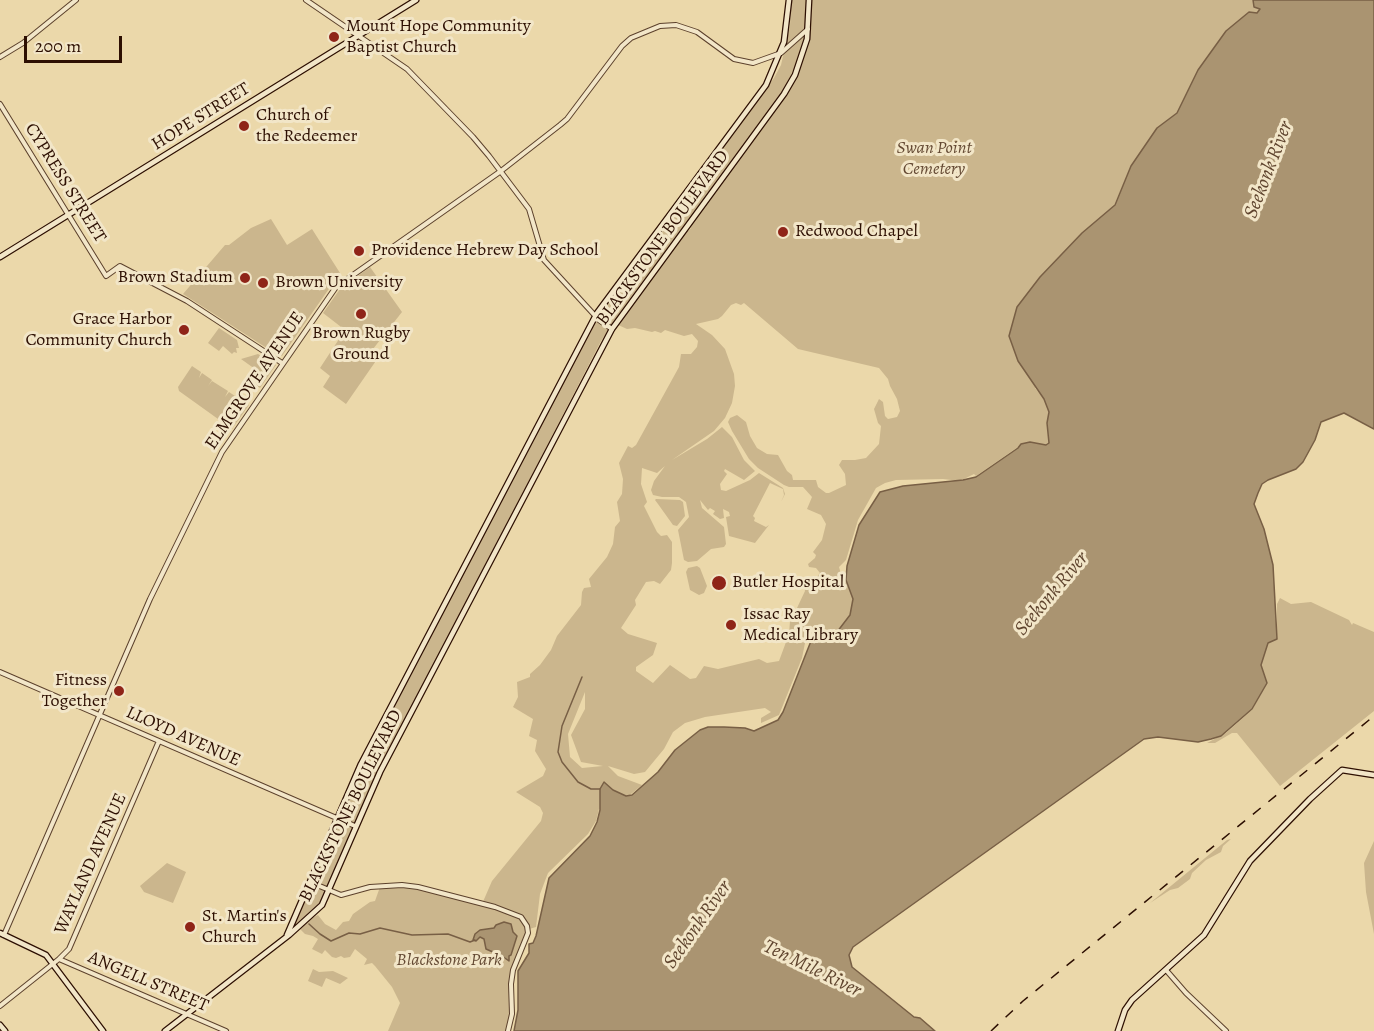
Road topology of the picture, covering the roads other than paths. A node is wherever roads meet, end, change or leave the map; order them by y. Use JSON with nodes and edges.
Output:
{"nodes":[{"id":1,"x":76,"y":0,"type":"edge"},
{"id":2,"x":306,"y":0,"type":"edge"},
{"id":3,"x":416,"y":0,"type":"edge"},
{"id":4,"x":789,"y":0,"type":"edge"},
{"id":5,"x":809,"y":0,"type":"edge"},
{"id":6,"x":808,"y":29,"type":"junction"},
{"id":7,"x":358,"y":36,"type":"junction"},
{"id":8,"x":780,"y":54,"type":"junction"},
{"id":9,"x":0,"y":57,"type":"edge"},
{"id":10,"x":0,"y":104,"type":"edge"},
{"id":11,"x":501,"y":171,"type":"junction"},
{"id":12,"x":69,"y":215,"type":"junction"},
{"id":13,"x":0,"y":257,"type":"edge"},
{"id":14,"x":595,"y":317,"type":"junction"},
{"id":15,"x":612,"y":329,"type":"junction"},
{"id":16,"x":282,"y":363,"type":"junction"},
{"id":17,"x":0,"y":672,"type":"edge"},
{"id":18,"x":100,"y":715,"type":"junction"},
{"id":19,"x":159,"y":741,"type":"junction"},
{"id":20,"x":1374,"y":775,"type":"edge"},
{"id":21,"x":338,"y":819,"type":"junction"},
{"id":22,"x":356,"y":826,"type":"junction"},
{"id":23,"x":310,"y":882,"type":"junction"},
{"id":24,"x":328,"y":890,"type":"junction"},
{"id":25,"x":2,"y":934,"type":"edge"},
{"id":26,"x":285,"y":938,"type":"junction"},
{"id":27,"x":59,"y":959,"type":"junction"},
{"id":28,"x":52,"y":963,"type":"junction"},
{"id":29,"x":1166,"y":969,"type":"junction"},
{"id":30,"x":0,"y":1006,"type":"edge"},
{"id":31,"x":186,"y":1014,"type":"junction"},
{"id":32,"x":0,"y":1025,"type":"edge"},
{"id":33,"x":5,"y":1031,"type":"edge"},
{"id":34,"x":104,"y":1031,"type":"edge"},
{"id":35,"x":165,"y":1031,"type":"edge"},
{"id":36,"x":226,"y":1031,"type":"edge"},
{"id":37,"x":508,"y":1031,"type":"edge"},
{"id":38,"x":1118,"y":1031,"type":"edge"},
{"id":39,"x":1226,"y":1031,"type":"edge"}],
"edges":[{"from":1,"to":9,"type":"street"},
{"from":2,"to":7,"type":"street"},
{"from":3,"to":7,"type":"main road","name":"HOPE STREET"},
{"from":4,"to":8,"type":"main road","name":"BLACKSTONE BOULEVARD"},
{"from":5,"to":6,"type":"main road","name":"BLACKSTONE BOULEVARD"},
{"from":6,"to":8,"type":"street","name":"ELMGROVE AVENUE"},
{"from":6,"to":15,"type":"main road","name":"BLACKSTONE BOULEVARD"},
{"from":7,"to":11,"type":"street"},
{"from":7,"to":12,"type":"main road","name":"HOPE STREET"},
{"from":8,"to":11,"type":"street","name":"ELMGROVE AVENUE"},
{"from":8,"to":14,"type":"main road","name":"BLACKSTONE BOULEVARD"},
{"from":10,"to":12,"type":"street","name":"CYPRESS STREET"},
{"from":11,"to":14,"type":"street"},
{"from":11,"to":16,"type":"street","name":"ELMGROVE AVENUE"},
{"from":12,"to":13,"type":"main road","name":"HOPE STREET"},
{"from":12,"to":16,"type":"street","name":"CYPRESS STREET"},
{"from":14,"to":15,"type":"street"},
{"from":14,"to":21,"type":"main road","name":"BLACKSTONE BOULEVARD"},
{"from":15,"to":22,"type":"main road","name":"BLACKSTONE BOULEVARD"},
{"from":16,"to":18,"type":"street","name":"ELMGROVE AVENUE"},
{"from":17,"to":18,"type":"street","name":"LLOYD AVENUE"},
{"from":18,"to":19,"type":"street","name":"LLOYD AVENUE"},
{"from":18,"to":25,"type":"street","name":"ELMGROVE AVENUE"},
{"from":19,"to":21,"type":"street","name":"LLOYD AVENUE"},
{"from":19,"to":27,"type":"street","name":"WAYLAND AVENUE"},
{"from":20,"to":29,"type":"main road"},
{"from":21,"to":22,"type":"street","name":"LLOYD AVENUE"},
{"from":21,"to":23,"type":"main road","name":"BLACKSTONE BOULEVARD"},
{"from":22,"to":24,"type":"main road","name":"BLACKSTONE BOULEVARD"},
{"from":23,"to":24,"type":"street"},
{"from":23,"to":26,"type":"main road","name":"BLACKSTONE BOULEVARD"},
{"from":24,"to":26,"type":"main road","name":"BLACKSTONE BOULEVARD"},
{"from":24,"to":37,"type":"street"},
{"from":25,"to":28,"type":"main road"},
{"from":26,"to":31,"type":"main road"},
{"from":27,"to":28,"type":"street","name":"WAYLAND AVENUE"},
{"from":27,"to":31,"type":"street","name":"ANGELL STREET"},
{"from":28,"to":30,"type":"street","name":"WAYLAND AVENUE"},
{"from":28,"to":34,"type":"main road"},
{"from":29,"to":38,"type":"main road"},
{"from":29,"to":39,"type":"street"},
{"from":31,"to":35,"type":"main road"},
{"from":31,"to":36,"type":"street","name":"ANGELL STREET"},
{"from":32,"to":33,"type":"main road"}]}
